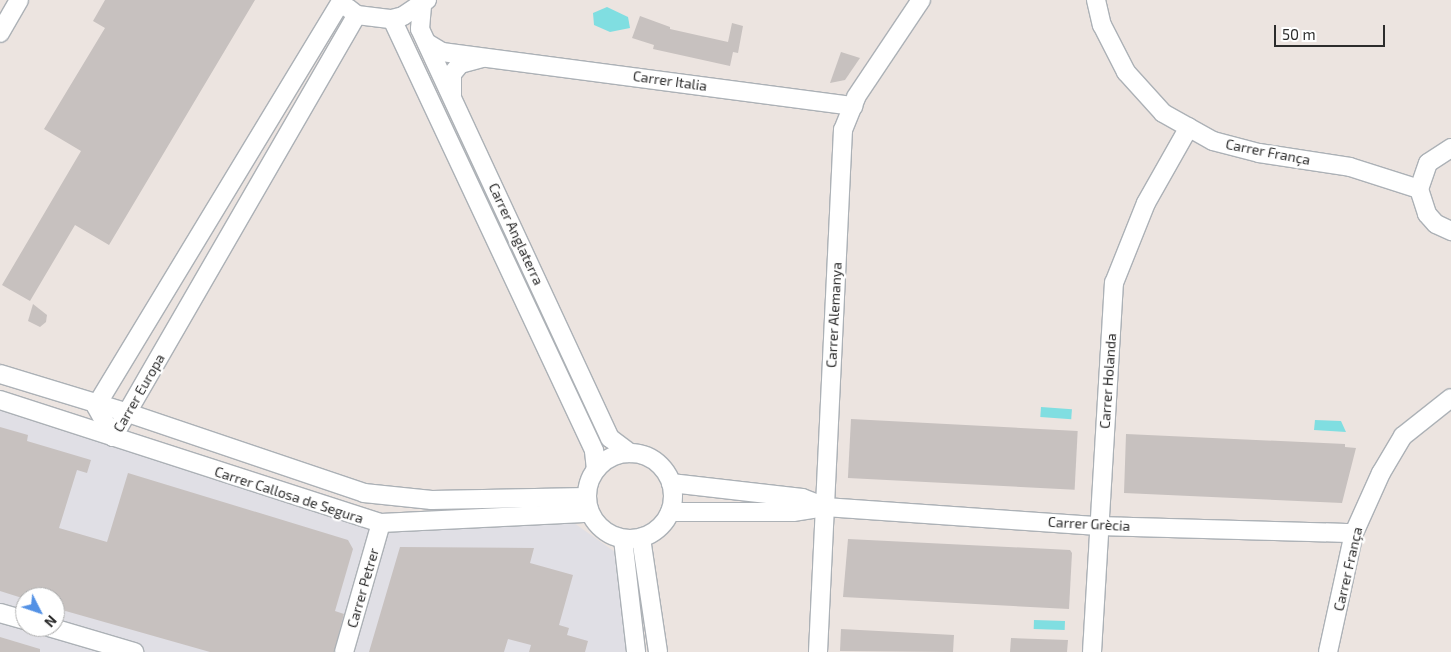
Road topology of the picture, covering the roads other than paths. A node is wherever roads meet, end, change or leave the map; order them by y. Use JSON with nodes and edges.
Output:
{"nodes":[{"id":1,"x":19,"y":0,"type":"edge"},
{"id":2,"x":921,"y":0,"type":"edge"},
{"id":3,"x":1096,"y":0,"type":"edge"},
{"id":4,"x":338,"y":2,"type":"edge"},
{"id":5,"x":424,"y":3,"type":"edge"},
{"id":6,"x":357,"y":15,"type":"junction"},
{"id":7,"x":392,"y":19,"type":"junction"},
{"id":8,"x":0,"y":33,"type":"edge"},
{"id":9,"x":427,"y":43,"type":"junction"},
{"id":10,"x":487,"y":57,"type":"junction"},
{"id":11,"x":452,"y":97,"type":"junction"},
{"id":12,"x":853,"y":106,"type":"junction"},
{"id":13,"x":1188,"y":127,"type":"junction"},
{"id":14,"x":1451,"y":148,"type":"edge"},
{"id":15,"x":1419,"y":190,"type":"junction"},
{"id":16,"x":1451,"y":231,"type":"edge"},
{"id":17,"x":0,"y":374,"type":"edge"},
{"id":18,"x":1451,"y":398,"type":"edge"},
{"id":19,"x":0,"y":400,"type":"edge"},
{"id":20,"x":96,"y":406,"type":"junction"},
{"id":21,"x":128,"y":414,"type":"junction"},
{"id":22,"x":113,"y":437,"type":"junction"},
{"id":23,"x":630,"y":453,"type":"junction"},
{"id":24,"x":596,"y":469,"type":"junction"},
{"id":25,"x":671,"y":483,"type":"junction"},
{"id":26,"x":588,"y":505,"type":"junction"},
{"id":27,"x":825,"y":507,"type":"junction"},
{"id":28,"x":670,"y":512,"type":"junction"},
{"id":29,"x":381,"y":523,"type":"junction"},
{"id":30,"x":1098,"y":526,"type":"junction"},
{"id":31,"x":1354,"y":533,"type":"junction"},
{"id":32,"x":641,"y":538,"type":"junction"},
{"id":33,"x":623,"y":539,"type":"junction"},
{"id":34,"x":0,"y":613,"type":"edge"},
{"id":35,"x":15,"y":617,"type":"edge"},
{"id":36,"x":65,"y":632,"type":"edge"},
{"id":37,"x":134,"y":652,"type":"edge"},
{"id":38,"x":344,"y":652,"type":"edge"},
{"id":39,"x":636,"y":652,"type":"edge"},
{"id":40,"x":658,"y":652,"type":"edge"},
{"id":41,"x":818,"y":652,"type":"edge"},
{"id":42,"x":1092,"y":652,"type":"edge"},
{"id":43,"x":1328,"y":652,"type":"edge"}],
"edges":[{"from":1,"to":8,"type":"street"},
{"from":2,"to":12,"type":"street","name":"Carrer Alemanya"},
{"from":3,"to":13,"type":"street","name":"Carrer França"},
{"from":4,"to":6,"type":"street"},
{"from":4,"to":20,"type":"street","name":"Carrer Europa"},
{"from":5,"to":7,"type":"street"},
{"from":5,"to":9,"type":"street","name":"Carrer Anglaterra"},
{"from":6,"to":7,"type":"street"},
{"from":6,"to":21,"type":"street","name":"Carrer Europa"},
{"from":7,"to":24,"type":"street","name":"Carrer Anglaterra"},
{"from":9,"to":10,"type":"street","name":"Carrer Italia"},
{"from":9,"to":11,"type":"street","name":"Carrer Anglaterra"},
{"from":10,"to":11,"type":"street","name":"Carrer Italia"},
{"from":10,"to":12,"type":"street","name":"Carrer Italia"},
{"from":11,"to":23,"type":"street","name":"Carrer Anglaterra"},
{"from":12,"to":27,"type":"street","name":"Carrer Alemanya"},
{"from":13,"to":15,"type":"street","name":"Carrer França"},
{"from":13,"to":30,"type":"street","name":"Carrer Holanda"},
{"from":14,"to":15,"type":"street"},
{"from":15,"to":16,"type":"street"},
{"from":17,"to":20,"type":"street","name":"Carrer Callosa de Segura"},
{"from":18,"to":31,"type":"street","name":"Carrer França"},
{"from":19,"to":22,"type":"street","name":"Carrer Callosa de Segura"},
{"from":20,"to":21,"type":"street","name":"Carrer Callosa de Segura"},
{"from":20,"to":22,"type":"street","name":"Carrer Europa"},
{"from":21,"to":22,"type":"street","name":"Carrer Europa"},
{"from":21,"to":26,"type":"street","name":"Carrer Callosa de Segura"},
{"from":22,"to":29,"type":"street","name":"Carrer Callosa de Segura"},
{"from":23,"to":24,"type":"street"},
{"from":23,"to":25,"type":"street"},
{"from":24,"to":26,"type":"street"},
{"from":25,"to":27,"type":"street","name":"Carrer Grècia"},
{"from":25,"to":28,"type":"street"},
{"from":26,"to":29,"type":"street","name":"Carrer Callosa de Segura"},
{"from":26,"to":33,"type":"street"},
{"from":27,"to":28,"type":"street","name":"Carrer Grècia"},
{"from":27,"to":30,"type":"street","name":"Carrer Grècia"},
{"from":27,"to":41,"type":"street","name":"Carrer Alemanya"},
{"from":28,"to":32,"type":"street"},
{"from":29,"to":38,"type":"street","name":"Carrer Petrer"},
{"from":30,"to":31,"type":"street","name":"Carrer Grècia"},
{"from":30,"to":42,"type":"street","name":"Carrer Holanda"},
{"from":31,"to":43,"type":"street","name":"Carrer França"},
{"from":32,"to":33,"type":"street"},
{"from":32,"to":40,"type":"street"},
{"from":33,"to":39,"type":"street"},
{"from":34,"to":35,"type":"street"},
{"from":36,"to":37,"type":"street"}]}
